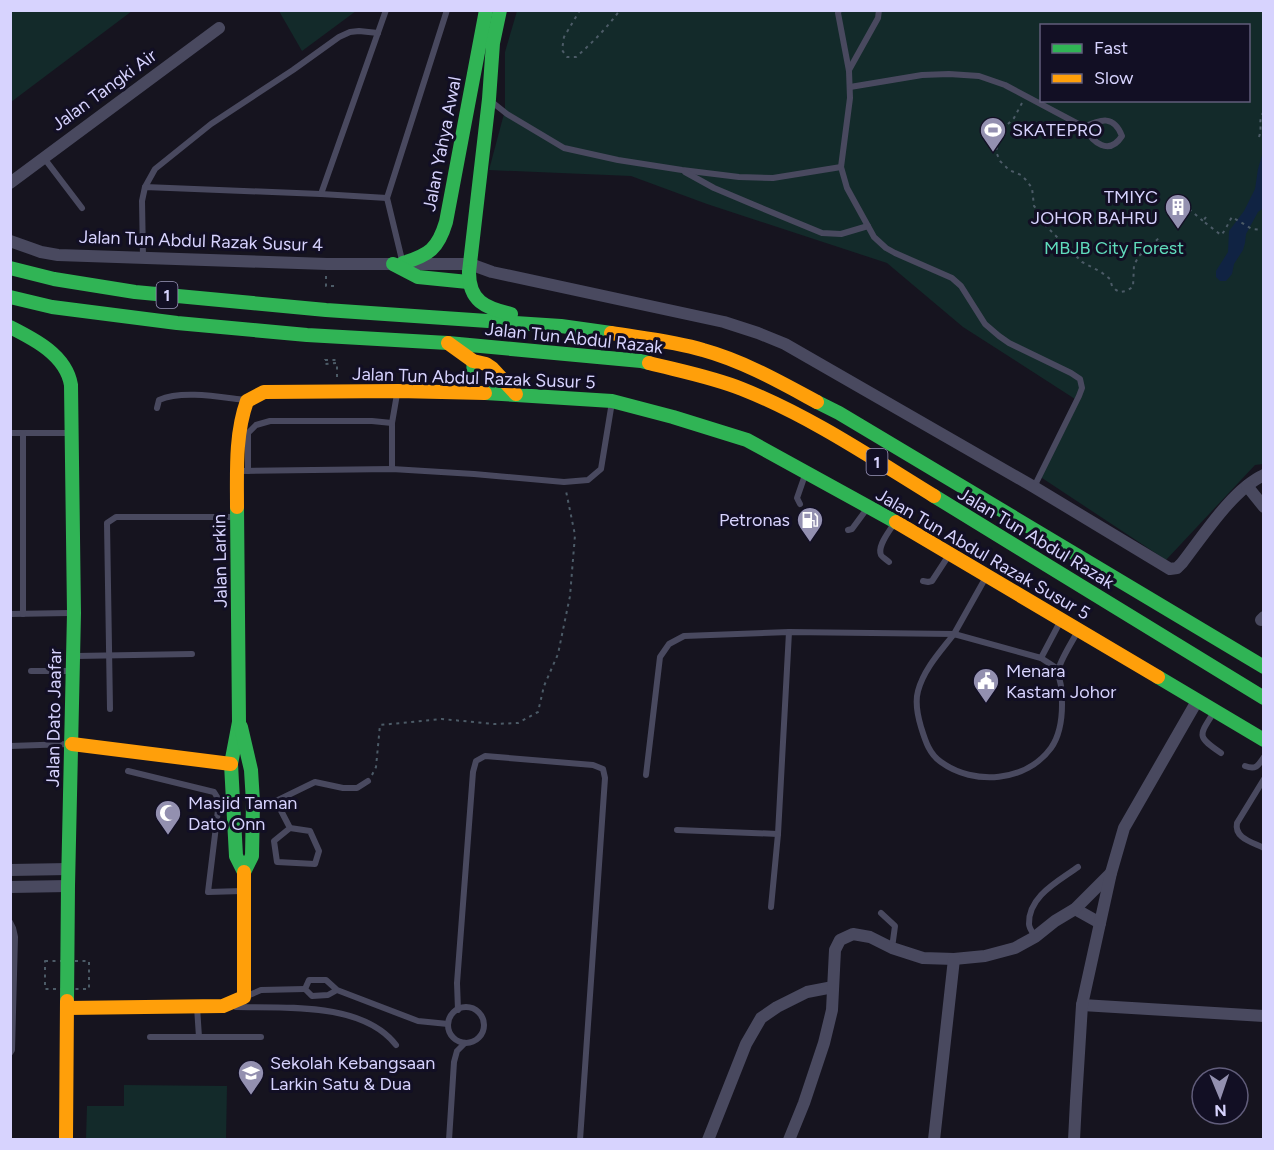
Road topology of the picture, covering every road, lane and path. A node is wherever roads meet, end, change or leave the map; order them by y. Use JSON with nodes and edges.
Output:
{"nodes":[{"id":1,"x":386,"y":10,"type":"edge"},
{"id":2,"x":447,"y":10,"type":"edge"},
{"id":3,"x":486,"y":10,"type":"edge"},
{"id":4,"x":500,"y":10,"type":"edge"},
{"id":5,"x":580,"y":10,"type":"edge"},
{"id":6,"x":620,"y":10,"type":"edge"},
{"id":7,"x":839,"y":10,"type":"edge"},
{"id":8,"x":879,"y":10,"type":"edge"},
{"id":9,"x":219,"y":28,"type":"dead end"},
{"id":10,"x":378,"y":33,"type":"junction"},
{"id":11,"x":849,"y":71,"type":"junction"},
{"id":12,"x":850,"y":87,"type":"junction"},
{"id":13,"x":1025,"y":96,"type":"junction"},
{"id":14,"x":489,"y":99,"type":"junction"},
{"id":15,"x":1263,"y":111,"type":"edge"},
{"id":16,"x":507,"y":114,"type":"junction"},
{"id":17,"x":486,"y":121,"type":"junction"},
{"id":18,"x":1084,"y":127,"type":"junction"},
{"id":19,"x":1259,"y":137,"type":"dead end"},
{"id":20,"x":43,"y":157,"type":"junction"},
{"id":21,"x":841,"y":167,"type":"junction"},
{"id":22,"x":682,"y":170,"type":"junction"},
{"id":23,"x":10,"y":183,"type":"edge"},
{"id":24,"x":145,"y":187,"type":"junction"},
{"id":25,"x":321,"y":194,"type":"junction"},
{"id":26,"x":387,"y":198,"type":"junction"},
{"id":27,"x":82,"y":208,"type":"dead end"},
{"id":28,"x":1182,"y":211,"type":"dead end"},
{"id":29,"x":868,"y":226,"type":"junction"},
{"id":30,"x":1263,"y":230,"type":"edge"},
{"id":31,"x":1160,"y":237,"type":"dead end"},
{"id":32,"x":10,"y":241,"type":"edge"},
{"id":33,"x":143,"y":257,"type":"junction"},
{"id":34,"x":398,"y":264,"type":"junction"},
{"id":35,"x":10,"y":268,"type":"edge"},
{"id":36,"x":469,"y":273,"type":"junction"},
{"id":37,"x":326,"y":286,"type":"dead end"},
{"id":38,"x":338,"y":286,"type":"dead end"},
{"id":39,"x":10,"y":297,"type":"edge"},
{"id":40,"x":561,"y":326,"type":"junction"},
{"id":41,"x":16,"y":332,"type":"edge"},
{"id":42,"x":448,"y":343,"type":"junction"},
{"id":43,"x":473,"y":361,"type":"junction"},
{"id":44,"x":398,"y":391,"type":"junction"},
{"id":45,"x":460,"y":392,"type":"junction"},
{"id":46,"x":516,"y":394,"type":"junction"},
{"id":47,"x":247,"y":401,"type":"junction"},
{"id":48,"x":612,"y":401,"type":"junction"},
{"id":49,"x":157,"y":408,"type":"dead end"},
{"id":50,"x":392,"y":423,"type":"junction"},
{"id":51,"x":10,"y":433,"type":"edge"},
{"id":52,"x":23,"y":433,"type":"junction"},
{"id":53,"x":72,"y":433,"type":"junction"},
{"id":54,"x":392,"y":470,"type":"junction"},
{"id":55,"x":242,"y":471,"type":"junction"},
{"id":56,"x":806,"y":473,"type":"junction"},
{"id":57,"x":1263,"y":476,"type":"edge"},
{"id":58,"x":564,"y":482,"type":"junction"},
{"id":59,"x":1247,"y":486,"type":"junction"},
{"id":60,"x":1034,"y":487,"type":"junction"},
{"id":61,"x":800,"y":504,"type":"dead end"},
{"id":62,"x":868,"y":507,"type":"junction"},
{"id":63,"x":1263,"y":507,"type":"edge"},
{"id":64,"x":238,"y":516,"type":"junction"},
{"id":65,"x":895,"y":522,"type":"junction"},
{"id":66,"x":848,"y":530,"type":"dead end"},
{"id":67,"x":950,"y":555,"type":"junction"},
{"id":68,"x":889,"y":562,"type":"dead end"},
{"id":69,"x":986,"y":576,"type":"junction"},
{"id":70,"x":923,"y":581,"type":"dead end"},
{"id":71,"x":74,"y":613,"type":"junction"},
{"id":72,"x":10,"y":614,"type":"edge"},
{"id":73,"x":22,"y":614,"type":"junction"},
{"id":74,"x":1061,"y":621,"type":"junction"},
{"id":75,"x":1078,"y":631,"type":"junction"},
{"id":76,"x":789,"y":632,"type":"junction"},
{"id":77,"x":954,"y":634,"type":"junction"},
{"id":78,"x":192,"y":654,"type":"dead end"},
{"id":79,"x":109,"y":655,"type":"junction"},
{"id":80,"x":73,"y":656,"type":"junction"},
{"id":81,"x":1041,"y":658,"type":"junction"},
{"id":82,"x":1263,"y":667,"type":"edge"},
{"id":83,"x":1058,"y":669,"type":"junction"},
{"id":84,"x":31,"y":671,"type":"dead end"},
{"id":85,"x":73,"y":671,"type":"junction"},
{"id":86,"x":1263,"y":698,"type":"edge"},
{"id":87,"x":1197,"y":701,"type":"junction"},
{"id":88,"x":110,"y":709,"type":"dead end"},
{"id":89,"x":1214,"y":711,"type":"junction"},
{"id":90,"x":239,"y":722,"type":"junction"},
{"id":91,"x":1263,"y":740,"type":"edge"},
{"id":92,"x":72,"y":744,"type":"junction"},
{"id":93,"x":10,"y":746,"type":"edge"},
{"id":94,"x":1221,"y":753,"type":"dead end"},
{"id":95,"x":1263,"y":757,"type":"edge"},
{"id":96,"x":231,"y":764,"type":"junction"},
{"id":97,"x":1245,"y":766,"type":"dead end"},
{"id":98,"x":128,"y":771,"type":"dead end"},
{"id":99,"x":646,"y":775,"type":"dead end"},
{"id":100,"x":1263,"y":779,"type":"edge"},
{"id":101,"x":368,"y":782,"type":"joint"},
{"id":102,"x":276,"y":801,"type":"junction"},
{"id":103,"x":253,"y":806,"type":"junction"},
{"id":104,"x":290,"y":828,"type":"junction"},
{"id":105,"x":677,"y":830,"type":"dead end"},
{"id":106,"x":778,"y":834,"type":"junction"},
{"id":107,"x":1263,"y":848,"type":"edge"},
{"id":108,"x":1078,"y":867,"type":"dead end"},
{"id":109,"x":69,"y":869,"type":"junction"},
{"id":110,"x":10,"y":870,"type":"edge"},
{"id":111,"x":244,"y":872,"type":"junction"},
{"id":112,"x":1111,"y":873,"type":"junction"},
{"id":113,"x":68,"y":886,"type":"junction"},
{"id":114,"x":10,"y":887,"type":"edge"},
{"id":115,"x":244,"y":891,"type":"junction"},
{"id":116,"x":771,"y":907,"type":"dead end"},
{"id":117,"x":1074,"y":909,"type":"junction"},
{"id":118,"x":880,"y":913,"type":"dead end"},
{"id":119,"x":10,"y":922,"type":"edge"},
{"id":120,"x":1100,"y":923,"type":"junction"},
{"id":121,"x":1035,"y":937,"type":"junction"},
{"id":122,"x":892,"y":948,"type":"junction"},
{"id":123,"x":954,"y":959,"type":"junction"},
{"id":124,"x":45,"y":961,"type":"dead end"},
{"id":125,"x":89,"y":961,"type":"dead end"},
{"id":126,"x":833,"y":987,"type":"junction"},
{"id":127,"x":45,"y":989,"type":"dead end"},
{"id":128,"x":89,"y":989,"type":"dead end"},
{"id":129,"x":305,"y":989,"type":"junction"},
{"id":130,"x":337,"y":990,"type":"junction"},
{"id":131,"x":244,"y":998,"type":"junction"},
{"id":132,"x":1082,"y":1005,"type":"junction"},
{"id":133,"x":223,"y":1006,"type":"junction"},
{"id":134,"x":197,"y":1007,"type":"junction"},
{"id":135,"x":67,"y":1008,"type":"junction"},
{"id":136,"x":458,"y":1010,"type":"junction"},
{"id":137,"x":1263,"y":1016,"type":"edge"},
{"id":138,"x":448,"y":1024,"type":"junction"},
{"id":139,"x":150,"y":1037,"type":"dead end"},
{"id":140,"x":199,"y":1037,"type":"junction"},
{"id":141,"x":261,"y":1037,"type":"dead end"},
{"id":142,"x":465,"y":1043,"type":"junction"},
{"id":143,"x":396,"y":1045,"type":"dead end"},
{"id":144,"x":10,"y":1053,"type":"edge"},
{"id":145,"x":66,"y":1140,"type":"edge"},
{"id":146,"x":449,"y":1140,"type":"edge"},
{"id":147,"x":580,"y":1140,"type":"edge"},
{"id":148,"x":708,"y":1140,"type":"edge"},
{"id":149,"x":789,"y":1140,"type":"edge"},
{"id":150,"x":934,"y":1140,"type":"edge"},
{"id":151,"x":1074,"y":1140,"type":"edge"}],
"edges":[{"from":1,"to":10,"type":"lane"},
{"from":2,"to":26,"type":"lane"},
{"from":3,"to":34,"type":"main road","name":"Jalan Yahya Awal"},
{"from":4,"to":14,"type":"main road","name":"Jalan Yahya Awal"},
{"from":5,"to":6,"type":"path"},
{"from":7,"to":11,"type":"lane"},
{"from":8,"to":11,"type":"lane"},
{"from":9,"to":20,"type":"street","name":"Jalan Tangki Air"},
{"from":10,"to":24,"type":"lane"},
{"from":10,"to":25,"type":"lane"},
{"from":11,"to":12,"type":"lane"},
{"from":12,"to":13,"type":"lane"},
{"from":12,"to":21,"type":"lane"},
{"from":13,"to":18,"type":"lane"},
{"from":13,"to":31,"type":"path"},
{"from":14,"to":16,"type":"lane"},
{"from":14,"to":17,"type":"main road","name":"Jalan Yahya Awal"},
{"from":15,"to":19,"type":"path"},
{"from":16,"to":17,"type":"lane"},
{"from":16,"to":22,"type":"lane"},
{"from":17,"to":36,"type":"main road","name":"Jalan Yahya Awal"},
{"from":18,"to":18,"type":"lane"},
{"from":20,"to":23,"type":"street","name":"Jalan Tangki Air"},
{"from":20,"to":27,"type":"lane"},
{"from":21,"to":22,"type":"lane"},
{"from":21,"to":29,"type":"lane"},
{"from":22,"to":29,"type":"lane"},
{"from":24,"to":25,"type":"lane"},
{"from":24,"to":33,"type":"lane"},
{"from":25,"to":26,"type":"lane"},
{"from":26,"to":34,"type":"lane"},
{"from":28,"to":30,"type":"path"},
{"from":29,"to":60,"type":"lane"},
{"from":32,"to":33,"type":"street","name":"Jalan Tun Abdul Razak Susur 4"},
{"from":33,"to":34,"type":"street","name":"Jalan Tun Abdul Razak Susur 4"},
{"from":34,"to":36,"type":"main road"},
{"from":35,"to":40,"type":"main road","name":"Jalan Tun Abdul Razak","number":"1"},
{"from":36,"to":40,"type":"main road"},
{"from":36,"to":60,"type":"street"},
{"from":37,"to":38,"type":"path"},
{"from":39,"to":42,"type":"main road","name":"Jalan Tun Abdul Razak","number":"1"},
{"from":40,"to":82,"type":"main road","name":"Jalan Tun Abdul Razak","number":"1"},
{"from":41,"to":53,"type":"main road","name":"Jalan Dato Jaafar"},
{"from":42,"to":43,"type":"main road"},
{"from":42,"to":86,"type":"main road","name":"Jalan Tun Abdul Razak","number":"1"},
{"from":43,"to":45,"type":"main road"},
{"from":43,"to":46,"type":"main road"},
{"from":44,"to":45,"type":"main road","name":"Jalan Tun Abdul Razak Susur 5"},
{"from":44,"to":47,"type":"main road","name":"Jalan Tun Abdul Razak Susur 5"},
{"from":44,"to":50,"type":"lane"},
{"from":45,"to":46,"type":"main road","name":"Jalan Tun Abdul Razak Susur 5"},
{"from":46,"to":48,"type":"main road","name":"Jalan Tun Abdul Razak Susur 5"},
{"from":47,"to":49,"type":"lane"},
{"from":47,"to":55,"type":"main road","name":"Jalan Larkin"},
{"from":48,"to":56,"type":"main road","name":"Jalan Tun Abdul Razak Susur 5"},
{"from":48,"to":58,"type":"lane"},
{"from":50,"to":54,"type":"lane"},
{"from":50,"to":55,"type":"lane"},
{"from":51,"to":52,"type":"lane"},
{"from":52,"to":53,"type":"lane"},
{"from":52,"to":73,"type":"lane"},
{"from":53,"to":71,"type":"main road","name":"Jalan Dato Jaafar"},
{"from":54,"to":55,"type":"lane"},
{"from":54,"to":58,"type":"lane"},
{"from":55,"to":64,"type":"main road","name":"Jalan Larkin"},
{"from":56,"to":61,"type":"lane"},
{"from":56,"to":62,"type":"main road","name":"Jalan Tun Abdul Razak Susur 5"},
{"from":57,"to":59,"type":"street"},
{"from":58,"to":101,"type":"path"},
{"from":59,"to":60,"type":"street"},
{"from":59,"to":63,"type":"street"},
{"from":62,"to":65,"type":"main road","name":"Jalan Tun Abdul Razak Susur 5"},
{"from":62,"to":66,"type":"lane"},
{"from":64,"to":79,"type":"lane"},
{"from":64,"to":90,"type":"main road","name":"Jalan Larkin"},
{"from":65,"to":67,"type":"main road","name":"Jalan Tun Abdul Razak Susur 5"},
{"from":65,"to":68,"type":"lane"},
{"from":67,"to":69,"type":"main road","name":"Jalan Tun Abdul Razak Susur 5"},
{"from":67,"to":70,"type":"lane"},
{"from":69,"to":74,"type":"main road","name":"Jalan Tun Abdul Razak Susur 5"},
{"from":69,"to":77,"type":"lane"},
{"from":71,"to":73,"type":"lane"},
{"from":71,"to":80,"type":"main road","name":"Jalan Dato Jaafar"},
{"from":72,"to":73,"type":"lane"},
{"from":74,"to":75,"type":"main road","name":"Jalan Tun Abdul Razak Susur 5"},
{"from":74,"to":81,"type":"lane"},
{"from":75,"to":83,"type":"lane"},
{"from":75,"to":87,"type":"main road","name":"Jalan Tun Abdul Razak Susur 5"},
{"from":76,"to":77,"type":"lane"},
{"from":76,"to":99,"type":"lane"},
{"from":76,"to":106,"type":"lane"},
{"from":77,"to":81,"type":"lane"},
{"from":77,"to":83,"type":"lane"},
{"from":78,"to":79,"type":"lane"},
{"from":79,"to":80,"type":"lane"},
{"from":79,"to":88,"type":"lane"},
{"from":80,"to":85,"type":"main road","name":"Jalan Dato Jaafar"},
{"from":81,"to":83,"type":"lane"},
{"from":84,"to":85,"type":"lane"},
{"from":85,"to":92,"type":"main road","name":"Jalan Dato Jaafar"},
{"from":87,"to":89,"type":"main road","name":"Jalan Tun Abdul Razak Susur 5"},
{"from":87,"to":112,"type":"street"},
{"from":89,"to":91,"type":"main road","name":"Jalan Tun Abdul Razak Susur 5"},
{"from":89,"to":94,"type":"lane"},
{"from":90,"to":96,"type":"main road","name":"Jalan Larkin"},
{"from":90,"to":103,"type":"main road","name":"Jalan Larkin"},
{"from":92,"to":93,"type":"lane"},
{"from":92,"to":96,"type":"main road"},
{"from":92,"to":109,"type":"main road","name":"Jalan Dato Jaafar"},
{"from":95,"to":97,"type":"lane"},
{"from":96,"to":103,"type":"main road"},
{"from":96,"to":111,"type":"main road","name":"Jalan Larkin"},
{"from":98,"to":115,"type":"lane"},
{"from":100,"to":107,"type":"lane"},
{"from":101,"to":102,"type":"lane"},
{"from":102,"to":103,"type":"lane"},
{"from":102,"to":104,"type":"lane"},
{"from":103,"to":111,"type":"main road","name":"Jalan Larkin"},
{"from":104,"to":104,"type":"lane"},
{"from":105,"to":106,"type":"lane"},
{"from":106,"to":116,"type":"lane"},
{"from":108,"to":121,"type":"lane"},
{"from":109,"to":110,"type":"street"},
{"from":109,"to":113,"type":"main road","name":"Jalan Dato Jaafar"},
{"from":111,"to":115,"type":"main road","name":"Jalan Larkin"},
{"from":112,"to":117,"type":"street"},
{"from":112,"to":120,"type":"street"},
{"from":113,"to":114,"type":"street"},
{"from":113,"to":135,"type":"main road","name":"Jalan Dato Jaafar"},
{"from":115,"to":131,"type":"main road","name":"Jalan Larkin"},
{"from":117,"to":120,"type":"street"},
{"from":117,"to":121,"type":"street"},
{"from":118,"to":122,"type":"lane"},
{"from":119,"to":144,"type":"lane"},
{"from":120,"to":132,"type":"street"},
{"from":121,"to":123,"type":"street"},
{"from":122,"to":123,"type":"street"},
{"from":122,"to":126,"type":"street"},
{"from":123,"to":150,"type":"street"},
{"from":124,"to":127,"type":"path"},
{"from":125,"to":128,"type":"path"},
{"from":126,"to":148,"type":"street"},
{"from":126,"to":149,"type":"street"},
{"from":129,"to":130,"type":"lane"},
{"from":129,"to":130,"type":"lane"},
{"from":129,"to":131,"type":"lane"},
{"from":130,"to":138,"type":"lane"},
{"from":131,"to":133,"type":"main road"},
{"from":132,"to":137,"type":"street"},
{"from":132,"to":151,"type":"street"},
{"from":133,"to":134,"type":"main road"},
{"from":133,"to":143,"type":"lane"},
{"from":134,"to":135,"type":"main road"},
{"from":134,"to":140,"type":"lane"},
{"from":135,"to":145,"type":"main road","name":"Jalan Dato Jaafar"},
{"from":136,"to":138,"type":"lane"},
{"from":136,"to":142,"type":"lane"},
{"from":136,"to":147,"type":"lane"},
{"from":138,"to":142,"type":"lane"},
{"from":139,"to":140,"type":"lane"},
{"from":140,"to":141,"type":"lane"},
{"from":142,"to":146,"type":"lane"}]}
